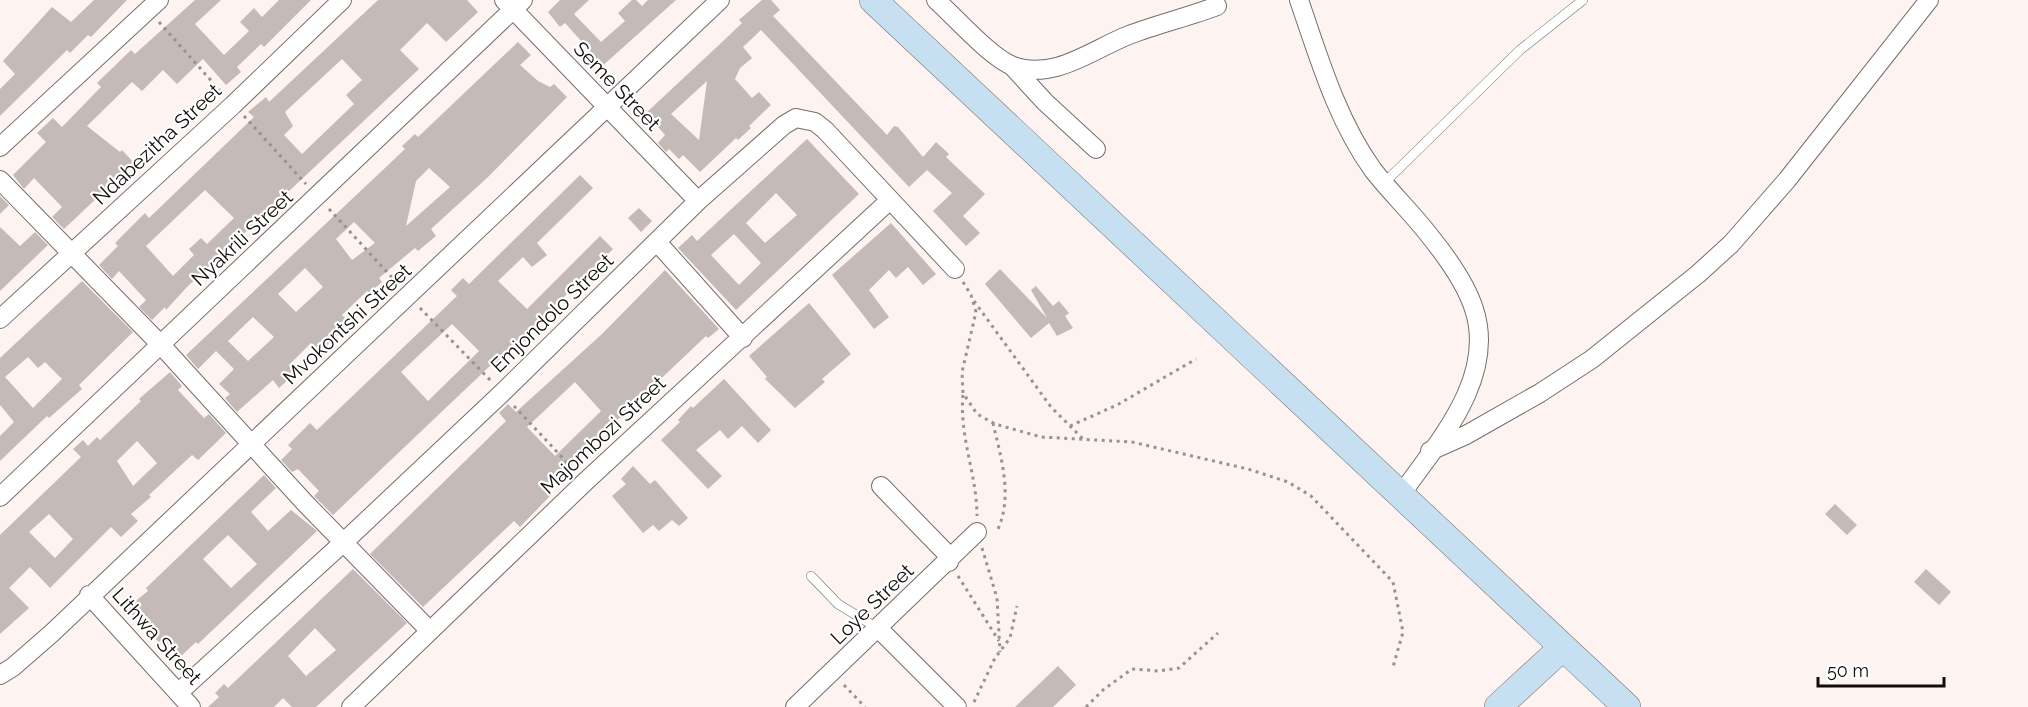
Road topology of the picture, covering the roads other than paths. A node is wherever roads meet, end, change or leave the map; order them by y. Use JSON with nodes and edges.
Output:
{"nodes":[{"id":1,"x":342,"y":0,"type":"edge"},
{"id":2,"x":720,"y":0,"type":"edge"},
{"id":3,"x":873,"y":0,"type":"edge"},
{"id":4,"x":936,"y":0,"type":"edge"},
{"id":5,"x":1299,"y":0,"type":"edge"},
{"id":6,"x":1583,"y":0,"type":"edge"},
{"id":7,"x":1929,"y":0,"type":"edge"},
{"id":8,"x":514,"y":3,"type":"edge"},
{"id":9,"x":153,"y":5,"type":"edge"},
{"id":10,"x":1217,"y":6,"type":"dead end"},
{"id":11,"x":1012,"y":66,"type":"junction"},
{"id":12,"x":607,"y":109,"type":"junction"},
{"id":13,"x":0,"y":147,"type":"edge"},
{"id":14,"x":1096,"y":149,"type":"dead end"},
{"id":15,"x":0,"y":180,"type":"edge"},
{"id":16,"x":1384,"y":183,"type":"junction"},
{"id":17,"x":698,"y":201,"type":"junction"},
{"id":18,"x":890,"y":201,"type":"junction"},
{"id":19,"x":657,"y":242,"type":"junction"},
{"id":20,"x":72,"y":254,"type":"junction"},
{"id":21,"x":955,"y":269,"type":"road end"},
{"id":22,"x":0,"y":320,"type":"edge"},
{"id":23,"x":743,"y":338,"type":"junction"},
{"id":24,"x":161,"y":345,"type":"junction"},
{"id":25,"x":251,"y":445,"type":"junction"},
{"id":26,"x":1430,"y":451,"type":"junction"},
{"id":27,"x":881,"y":486,"type":"dead end"},
{"id":28,"x":1400,"y":496,"type":"junction"},
{"id":29,"x":0,"y":497,"type":"edge"},
{"id":30,"x":977,"y":532,"type":"road end"},
{"id":31,"x":345,"y":541,"type":"junction"},
{"id":32,"x":949,"y":562,"type":"junction"},
{"id":33,"x":811,"y":576,"type":"dead end"},
{"id":34,"x":89,"y":595,"type":"junction"},
{"id":35,"x":879,"y":629,"type":"junction"},
{"id":36,"x":429,"y":630,"type":"junction"},
{"id":37,"x":1563,"y":646,"type":"junction"},
{"id":38,"x":0,"y":675,"type":"edge"},
{"id":39,"x":178,"y":693,"type":"junction"},
{"id":40,"x":191,"y":707,"type":"edge"},
{"id":41,"x":351,"y":707,"type":"edge"},
{"id":42,"x":795,"y":707,"type":"edge"},
{"id":43,"x":957,"y":707,"type":"edge"},
{"id":44,"x":1498,"y":707,"type":"edge"},
{"id":45,"x":1627,"y":707,"type":"edge"}],
"edges":[{"from":1,"to":20,"type":"street","name":"Ndabezitha Street"},
{"from":2,"to":12,"type":"street","name":"Mvokontshi Street"},
{"from":3,"to":28,"type":"main road"},
{"from":4,"to":11,"type":"street"},
{"from":5,"to":16,"type":"street"},
{"from":6,"to":16,"type":"lane"},
{"from":7,"to":26,"type":"street"},
{"from":8,"to":12,"type":"street","name":"Seme Street"},
{"from":8,"to":24,"type":"street","name":"Nyakrili Street"},
{"from":9,"to":13,"type":"street"},
{"from":10,"to":11,"type":"street"},
{"from":11,"to":14,"type":"street"},
{"from":12,"to":17,"type":"street","name":"Seme Street"},
{"from":12,"to":25,"type":"street","name":"Mvokontshi Street"},
{"from":15,"to":20,"type":"street"},
{"from":16,"to":26,"type":"street"},
{"from":17,"to":18,"type":"street","name":"Emjondolo Street"},
{"from":17,"to":19,"type":"street","name":"Emjondolo Street"},
{"from":18,"to":21,"type":"street","name":"Emjondolo Street"},
{"from":18,"to":23,"type":"street","name":"Majombozi Street"},
{"from":19,"to":23,"type":"street"},
{"from":19,"to":31,"type":"street","name":"Emjondolo Street"},
{"from":20,"to":22,"type":"street","name":"Ndabezitha Street"},
{"from":20,"to":24,"type":"street"},
{"from":23,"to":36,"type":"street","name":"Majombozi Street"},
{"from":24,"to":25,"type":"street"},
{"from":24,"to":29,"type":"street","name":"Nyakrili Street"},
{"from":25,"to":31,"type":"street"},
{"from":25,"to":34,"type":"street","name":"Mvokontshi Street"},
{"from":26,"to":28,"type":"street"},
{"from":27,"to":32,"type":"street"},
{"from":28,"to":37,"type":"main road"},
{"from":30,"to":32,"type":"street","name":"Loye Street"},
{"from":31,"to":36,"type":"street"},
{"from":31,"to":39,"type":"street","name":"Emjondolo Street"},
{"from":32,"to":35,"type":"street","name":"Loye Street"},
{"from":33,"to":35,"type":"lane"},
{"from":34,"to":38,"type":"street","name":"Mvokontshi Street"},
{"from":34,"to":39,"type":"street","name":"Lithwa Street"},
{"from":35,"to":42,"type":"street","name":"Loye Street"},
{"from":35,"to":43,"type":"street"},
{"from":36,"to":41,"type":"street","name":"Majombozi Street"},
{"from":37,"to":44,"type":"main road"},
{"from":37,"to":45,"type":"main road"},
{"from":39,"to":40,"type":"street","name":"Lithwa Street"}]}
